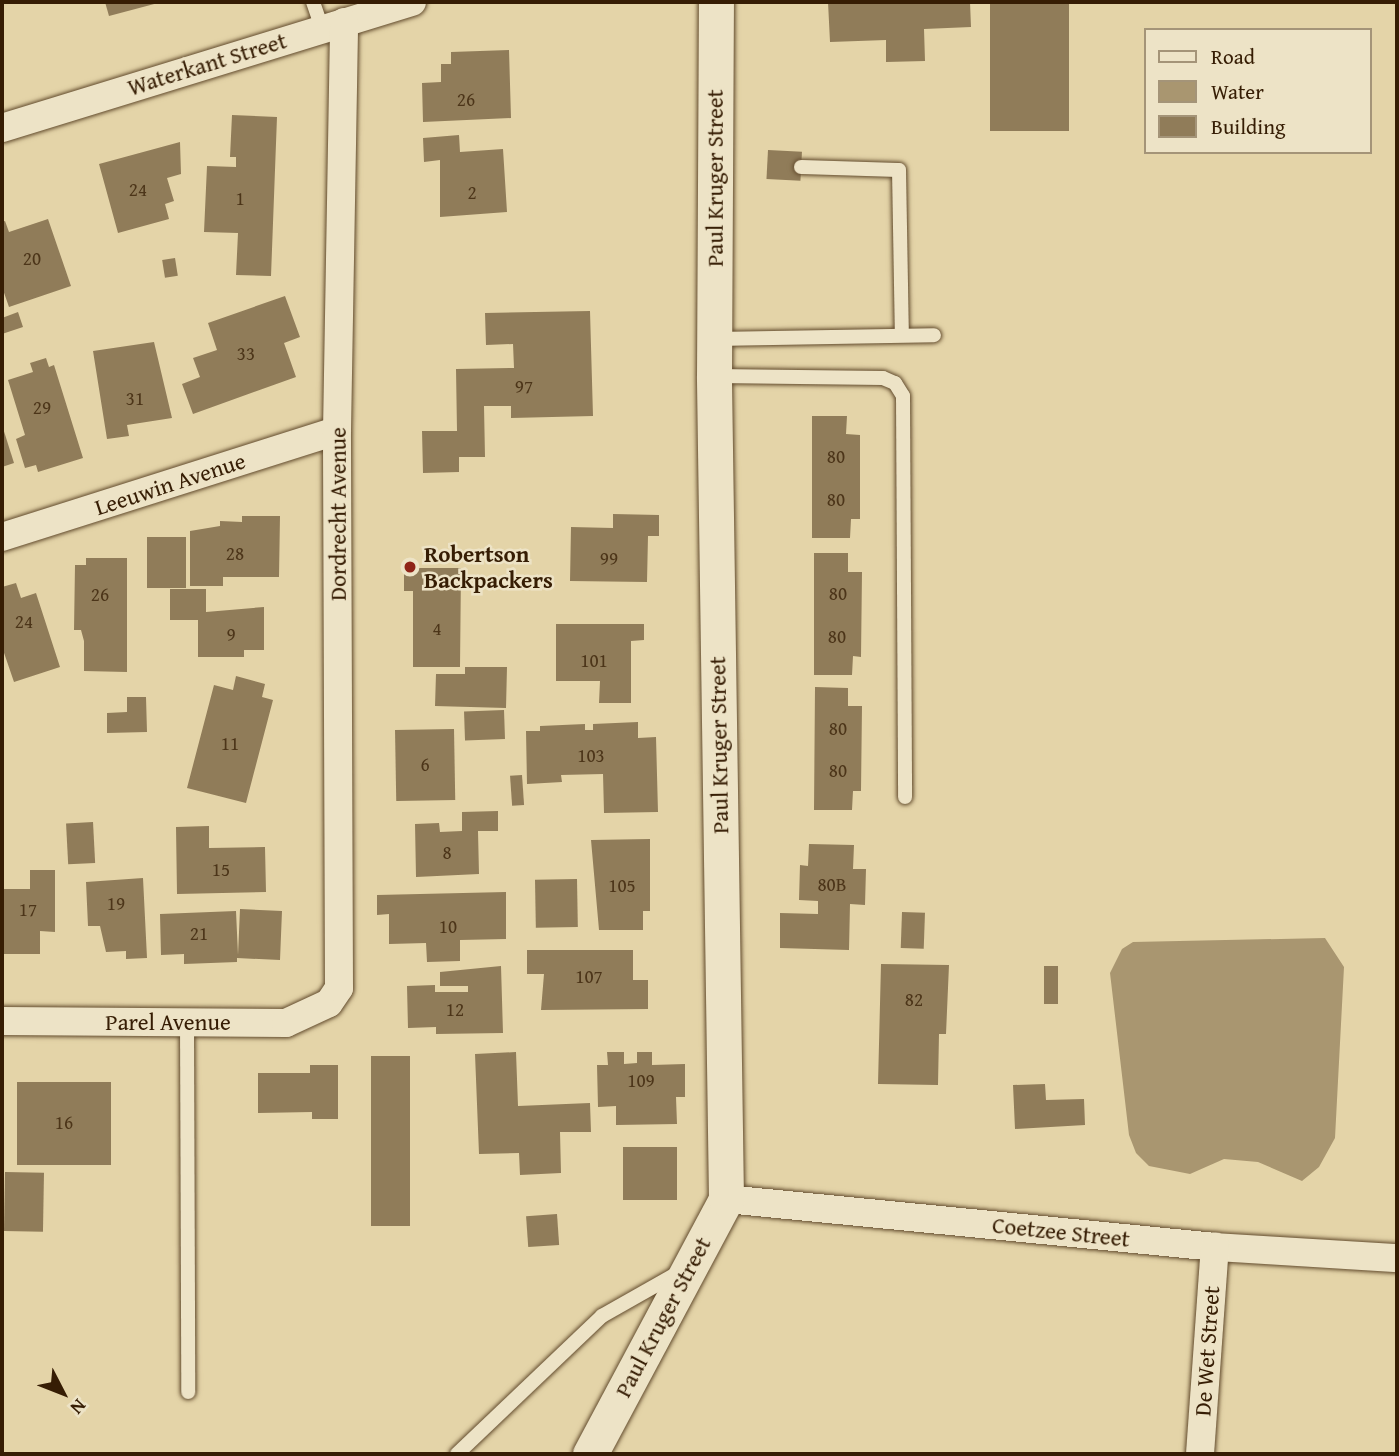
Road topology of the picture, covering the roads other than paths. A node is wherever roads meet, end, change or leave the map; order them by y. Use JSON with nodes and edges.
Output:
{"nodes":[{"id":1,"x":313,"y":2,"type":"edge"},
{"id":2,"x":412,"y":2,"type":"edge"},
{"id":3,"x":716,"y":2,"type":"edge"},
{"id":4,"x":347,"y":17,"type":"edge"},
{"id":5,"x":2,"y":128,"type":"edge"},
{"id":6,"x":801,"y":167,"type":"dead end"},
{"id":7,"x":902,"y":335,"type":"junction"},
{"id":8,"x":934,"y":335,"type":"dead end"},
{"id":9,"x":714,"y":339,"type":"junction"},
{"id":10,"x":714,"y":376,"type":"junction"},
{"id":11,"x":337,"y":431,"type":"junction"},
{"id":12,"x":2,"y":537,"type":"edge"},
{"id":13,"x":905,"y":797,"type":"dead end"},
{"id":14,"x":329,"y":1003,"type":"joint"},
{"id":15,"x":2,"y":1021,"type":"edge"},
{"id":16,"x":187,"y":1021,"type":"junction"},
{"id":17,"x":726,"y":1199,"type":"junction"},
{"id":18,"x":1214,"y":1247,"type":"junction"},
{"id":19,"x":1397,"y":1258,"type":"edge"},
{"id":20,"x":689,"y":1266,"type":"junction"},
{"id":21,"x":188,"y":1392,"type":"dead end"},
{"id":22,"x":457,"y":1454,"type":"edge"},
{"id":23,"x":590,"y":1454,"type":"edge"},
{"id":24,"x":1200,"y":1454,"type":"edge"}],
"edges":[{"from":1,"to":4,"type":"lane"},
{"from":2,"to":4,"type":"street","name":"Waterkant Street"},
{"from":3,"to":9,"type":"street","name":"Paul Kruger Street"},
{"from":4,"to":5,"type":"street","name":"Waterkant Street"},
{"from":4,"to":11,"type":"street","name":"Dordrecht Avenue"},
{"from":6,"to":7,"type":"lane"},
{"from":7,"to":8,"type":"lane"},
{"from":7,"to":9,"type":"lane"},
{"from":9,"to":10,"type":"street","name":"Paul Kruger Street"},
{"from":10,"to":13,"type":"lane"},
{"from":10,"to":17,"type":"street","name":"Paul Kruger Street"},
{"from":11,"to":12,"type":"street","name":"Leeuwin Avenue"},
{"from":11,"to":14,"type":"street","name":"Dordrecht Avenue"},
{"from":14,"to":16,"type":"street","name":"Parel Avenue"},
{"from":15,"to":16,"type":"street","name":"Parel Avenue"},
{"from":16,"to":21,"type":"lane"},
{"from":17,"to":18,"type":"street","name":"Coetzee Street"},
{"from":17,"to":20,"type":"street","name":"Paul Kruger Street"},
{"from":18,"to":19,"type":"street","name":"Coetzee Street"},
{"from":18,"to":24,"type":"street","name":"De Wet Street"},
{"from":20,"to":22,"type":"lane"},
{"from":20,"to":23,"type":"street","name":"Paul Kruger Street"}]}
